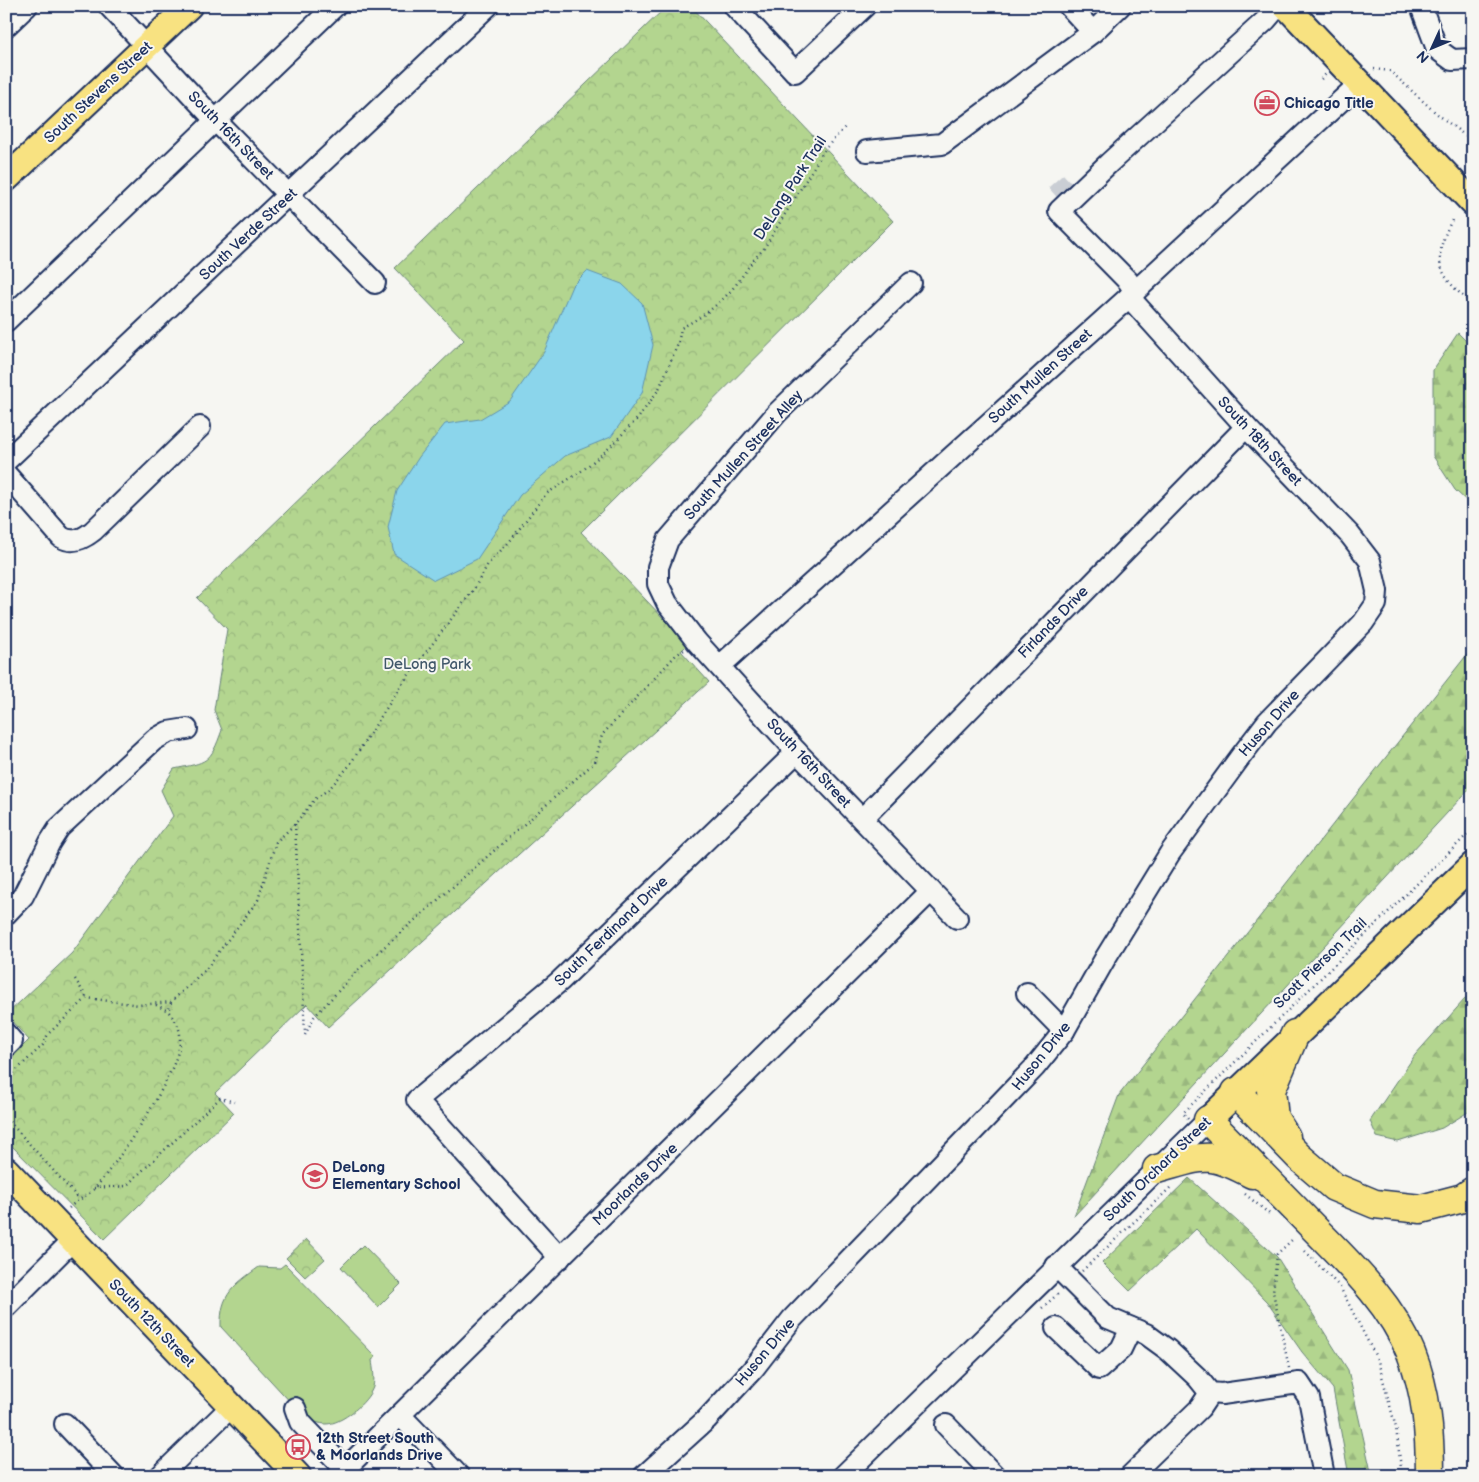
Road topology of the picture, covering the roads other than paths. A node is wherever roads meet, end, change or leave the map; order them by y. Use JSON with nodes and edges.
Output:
{"nodes":[{"id":1,"x":27,"y":6,"type":"edge"},
{"id":2,"x":109,"y":6,"type":"edge"},
{"id":3,"x":189,"y":6,"type":"edge"},
{"id":4,"x":335,"y":6,"type":"edge"},
{"id":5,"x":488,"y":6,"type":"edge"},
{"id":6,"x":734,"y":6,"type":"edge"},
{"id":7,"x":865,"y":6,"type":"edge"},
{"id":8,"x":1069,"y":6,"type":"edge"},
{"id":9,"x":1120,"y":6,"type":"edge"},
{"id":10,"x":1421,"y":6,"type":"edge"},
{"id":11,"x":1285,"y":7,"type":"edge"},
{"id":12,"x":6,"y":26,"type":"edge"},
{"id":13,"x":1093,"y":32,"type":"junction"},
{"id":14,"x":146,"y":47,"type":"junction"},
{"id":15,"x":1473,"y":59,"type":"edge"},
{"id":16,"x":1367,"y":77,"type":"junction"},
{"id":17,"x":216,"y":120,"type":"junction"},
{"id":18,"x":868,"y":150,"type":"dead end"},
{"id":19,"x":6,"y":179,"type":"edge"},
{"id":20,"x":289,"y":195,"type":"junction"},
{"id":21,"x":1473,"y":204,"type":"edge"},
{"id":22,"x":375,"y":283,"type":"dead end"},
{"id":23,"x":911,"y":283,"type":"dead end"},
{"id":24,"x":1132,"y":294,"type":"junction"},
{"id":25,"x":6,"y":321,"type":"edge"},
{"id":26,"x":200,"y":427,"type":"dead end"},
{"id":27,"x":1246,"y":427,"type":"junction"},
{"id":28,"x":6,"y":461,"type":"edge"},
{"id":29,"x":6,"y":474,"type":"edge"},
{"id":30,"x":1376,"y":591,"type":"joint"},
{"id":31,"x":667,"y":603,"type":"joint"},
{"id":32,"x":720,"y":666,"type":"junction"},
{"id":33,"x":187,"y":729,"type":"dead end"},
{"id":34,"x":796,"y":752,"type":"junction"},
{"id":35,"x":862,"y":819,"type":"junction"},
{"id":36,"x":1473,"y":865,"type":"edge"},
{"id":37,"x":931,"y":891,"type":"junction"},
{"id":38,"x":6,"y":914,"type":"edge"},
{"id":39,"x":957,"y":918,"type":"dead end"},
{"id":40,"x":1027,"y":993,"type":"dead end"},
{"id":41,"x":1064,"y":1030,"type":"junction"},
{"id":42,"x":1295,"y":1034,"type":"junction"},
{"id":43,"x":1236,"y":1092,"type":"junction"},
{"id":44,"x":1195,"y":1117,"type":"junction"},
{"id":45,"x":1299,"y":1157,"type":"junction"},
{"id":46,"x":1157,"y":1169,"type":"junction"},
{"id":47,"x":6,"y":1170,"type":"edge"},
{"id":48,"x":1473,"y":1191,"type":"edge"},
{"id":49,"x":1279,"y":1203,"type":"junction"},
{"id":50,"x":74,"y":1240,"type":"junction"},
{"id":51,"x":560,"y":1258,"type":"junction"},
{"id":52,"x":1056,"y":1266,"type":"junction"},
{"id":53,"x":6,"y":1307,"type":"edge"},
{"id":54,"x":1056,"y":1328,"type":"dead end"},
{"id":55,"x":1131,"y":1328,"type":"junction"},
{"id":56,"x":1210,"y":1393,"type":"junction"},
{"id":57,"x":232,"y":1406,"type":"junction"},
{"id":58,"x":295,"y":1408,"type":"dead end"},
{"id":59,"x":400,"y":1415,"type":"junction"},
{"id":60,"x":65,"y":1424,"type":"dead end"},
{"id":61,"x":946,"y":1425,"type":"dead end"},
{"id":62,"x":341,"y":1472,"type":"edge"},
{"id":63,"x":992,"y":1475,"type":"edge"},
{"id":64,"x":114,"y":1476,"type":"edge"},
{"id":65,"x":160,"y":1476,"type":"edge"},
{"id":66,"x":298,"y":1476,"type":"edge"},
{"id":67,"x":459,"y":1476,"type":"edge"},
{"id":68,"x":644,"y":1476,"type":"edge"},
{"id":69,"x":843,"y":1476,"type":"edge"},
{"id":70,"x":1130,"y":1476,"type":"edge"},
{"id":71,"x":1324,"y":1476,"type":"edge"},
{"id":72,"x":1430,"y":1476,"type":"edge"},
{"id":73,"x":1444,"y":1476,"type":"edge"}],
"edges":[{"from":1,"to":12,"type":"street"},
{"from":2,"to":14,"type":"street","name":"South 16th Street"},
{"from":3,"to":14,"type":"main road","name":"South Stevens Street"},
{"from":4,"to":17,"type":"street"},
{"from":5,"to":20,"type":"street","name":"South Verde Street"},
{"from":6,"to":7,"type":"street"},
{"from":8,"to":13,"type":"street"},
{"from":9,"to":13,"type":"street"},
{"from":10,"to":15,"type":"street"},
{"from":11,"to":16,"type":"main road"},
{"from":11,"to":24,"type":"street","name":"South 18th Street"},
{"from":13,"to":18,"type":"street"},
{"from":14,"to":17,"type":"street","name":"South 16th Street"},
{"from":14,"to":19,"type":"main road","name":"South Stevens Street"},
{"from":16,"to":21,"type":"main road"},
{"from":16,"to":24,"type":"street","name":"South Mullen Street"},
{"from":17,"to":20,"type":"street","name":"South 16th Street"},
{"from":17,"to":25,"type":"street"},
{"from":20,"to":22,"type":"street","name":"South 16th Street"},
{"from":20,"to":28,"type":"street","name":"South Verde Street"},
{"from":23,"to":31,"type":"street","name":"South Mullen Street Alley"},
{"from":24,"to":27,"type":"street","name":"South 18th Street"},
{"from":24,"to":32,"type":"street","name":"South Mullen Street"},
{"from":26,"to":29,"type":"street"},
{"from":27,"to":30,"type":"street","name":"South 18th Street"},
{"from":27,"to":35,"type":"street","name":"Firlands Drive"},
{"from":30,"to":41,"type":"street","name":"Huson Drive"},
{"from":31,"to":32,"type":"street","name":"South 16th Street"},
{"from":32,"to":34,"type":"street","name":"South 16th Street"},
{"from":33,"to":38,"type":"street"},
{"from":34,"to":35,"type":"street","name":"South 16th Street"},
{"from":34,"to":51,"type":"street","name":"South Ferdinand Drive"},
{"from":35,"to":37,"type":"street","name":"South 16th Street"},
{"from":36,"to":42,"type":"main road","name":"South Orchard Street"},
{"from":37,"to":39,"type":"street","name":"South 16th Street"},
{"from":37,"to":51,"type":"street","name":"Moorlands Drive"},
{"from":40,"to":41,"type":"street"},
{"from":41,"to":68,"type":"street","name":"Huson Drive"},
{"from":42,"to":43,"type":"main road","name":"South Orchard Street"},
{"from":42,"to":45,"type":"highway"},
{"from":43,"to":44,"type":"main road","name":"South Orchard Street"},
{"from":43,"to":45,"type":"highway"},
{"from":44,"to":46,"type":"street","name":"South Orchard Street"},
{"from":44,"to":49,"type":"highway"},
{"from":45,"to":48,"type":"highway"},
{"from":46,"to":49,"type":"highway"},
{"from":46,"to":52,"type":"street","name":"South Orchard Street"},
{"from":47,"to":50,"type":"main road","name":"South 12th Street"},
{"from":49,"to":72,"type":"highway"},
{"from":49,"to":73,"type":"highway"},
{"from":50,"to":53,"type":"street"},
{"from":50,"to":57,"type":"main road","name":"South 12th Street"},
{"from":51,"to":59,"type":"street","name":"Moorlands Drive"},
{"from":52,"to":55,"type":"street"},
{"from":52,"to":69,"type":"street","name":"South Orchard Street"},
{"from":54,"to":55,"type":"street"},
{"from":55,"to":56,"type":"street"},
{"from":56,"to":70,"type":"street"},
{"from":56,"to":71,"type":"street"},
{"from":57,"to":65,"type":"street"},
{"from":57,"to":66,"type":"main road","name":"South 12th Street"},
{"from":58,"to":62,"type":"street"},
{"from":59,"to":62,"type":"street","name":"Moorlands Drive"},
{"from":59,"to":67,"type":"street"},
{"from":60,"to":64,"type":"street"},
{"from":61,"to":63,"type":"street"}]}
